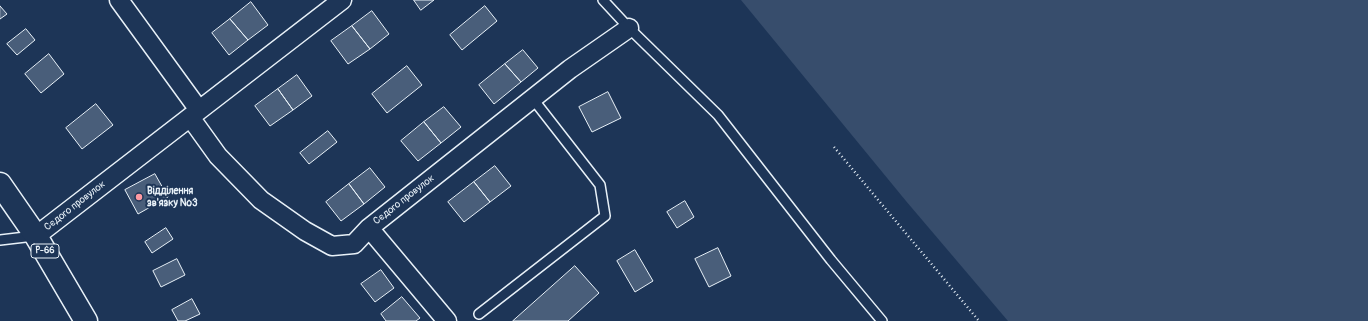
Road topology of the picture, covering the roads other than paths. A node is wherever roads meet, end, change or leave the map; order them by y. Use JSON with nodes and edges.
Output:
{"nodes":[{"id":1,"x":119,"y":0,"type":"edge"},
{"id":2,"x":342,"y":0,"type":"edge"},
{"id":3,"x":603,"y":0,"type":"edge"},
{"id":4,"x":629,"y":28,"type":"junction"},
{"id":5,"x":533,"y":99,"type":"junction"},
{"id":6,"x":195,"y":113,"type":"junction"},
{"id":7,"x":0,"y":184,"type":"edge"},
{"id":8,"x":369,"y":228,"type":"junction"},
{"id":9,"x":36,"y":236,"type":"junction"},
{"id":10,"x":0,"y":240,"type":"edge"},
{"id":11,"x":479,"y":314,"type":"dead end"},
{"id":12,"x":86,"y":321,"type":"edge"},
{"id":13,"x":447,"y":321,"type":"edge"},
{"id":14,"x":882,"y":321,"type":"edge"}],
"edges":[{"from":1,"to":6,"type":"street"},
{"from":2,"to":6,"type":"street","name":"Сєдого провулок"},
{"from":3,"to":4,"type":"lane"},
{"from":4,"to":5,"type":"street","name":"Сєдого провулок"},
{"from":4,"to":14,"type":"lane"},
{"from":5,"to":8,"type":"street","name":"Сєдого провулок"},
{"from":5,"to":11,"type":"lane"},
{"from":6,"to":8,"type":"street","name":"Сєдого провулок"},
{"from":6,"to":9,"type":"street","name":"Сєдого провулок"},
{"from":7,"to":9,"type":"main road","number":"Р-66"},
{"from":8,"to":13,"type":"street"},
{"from":9,"to":10,"type":"lane"},
{"from":9,"to":12,"type":"main road","number":"Р-66"}]}
